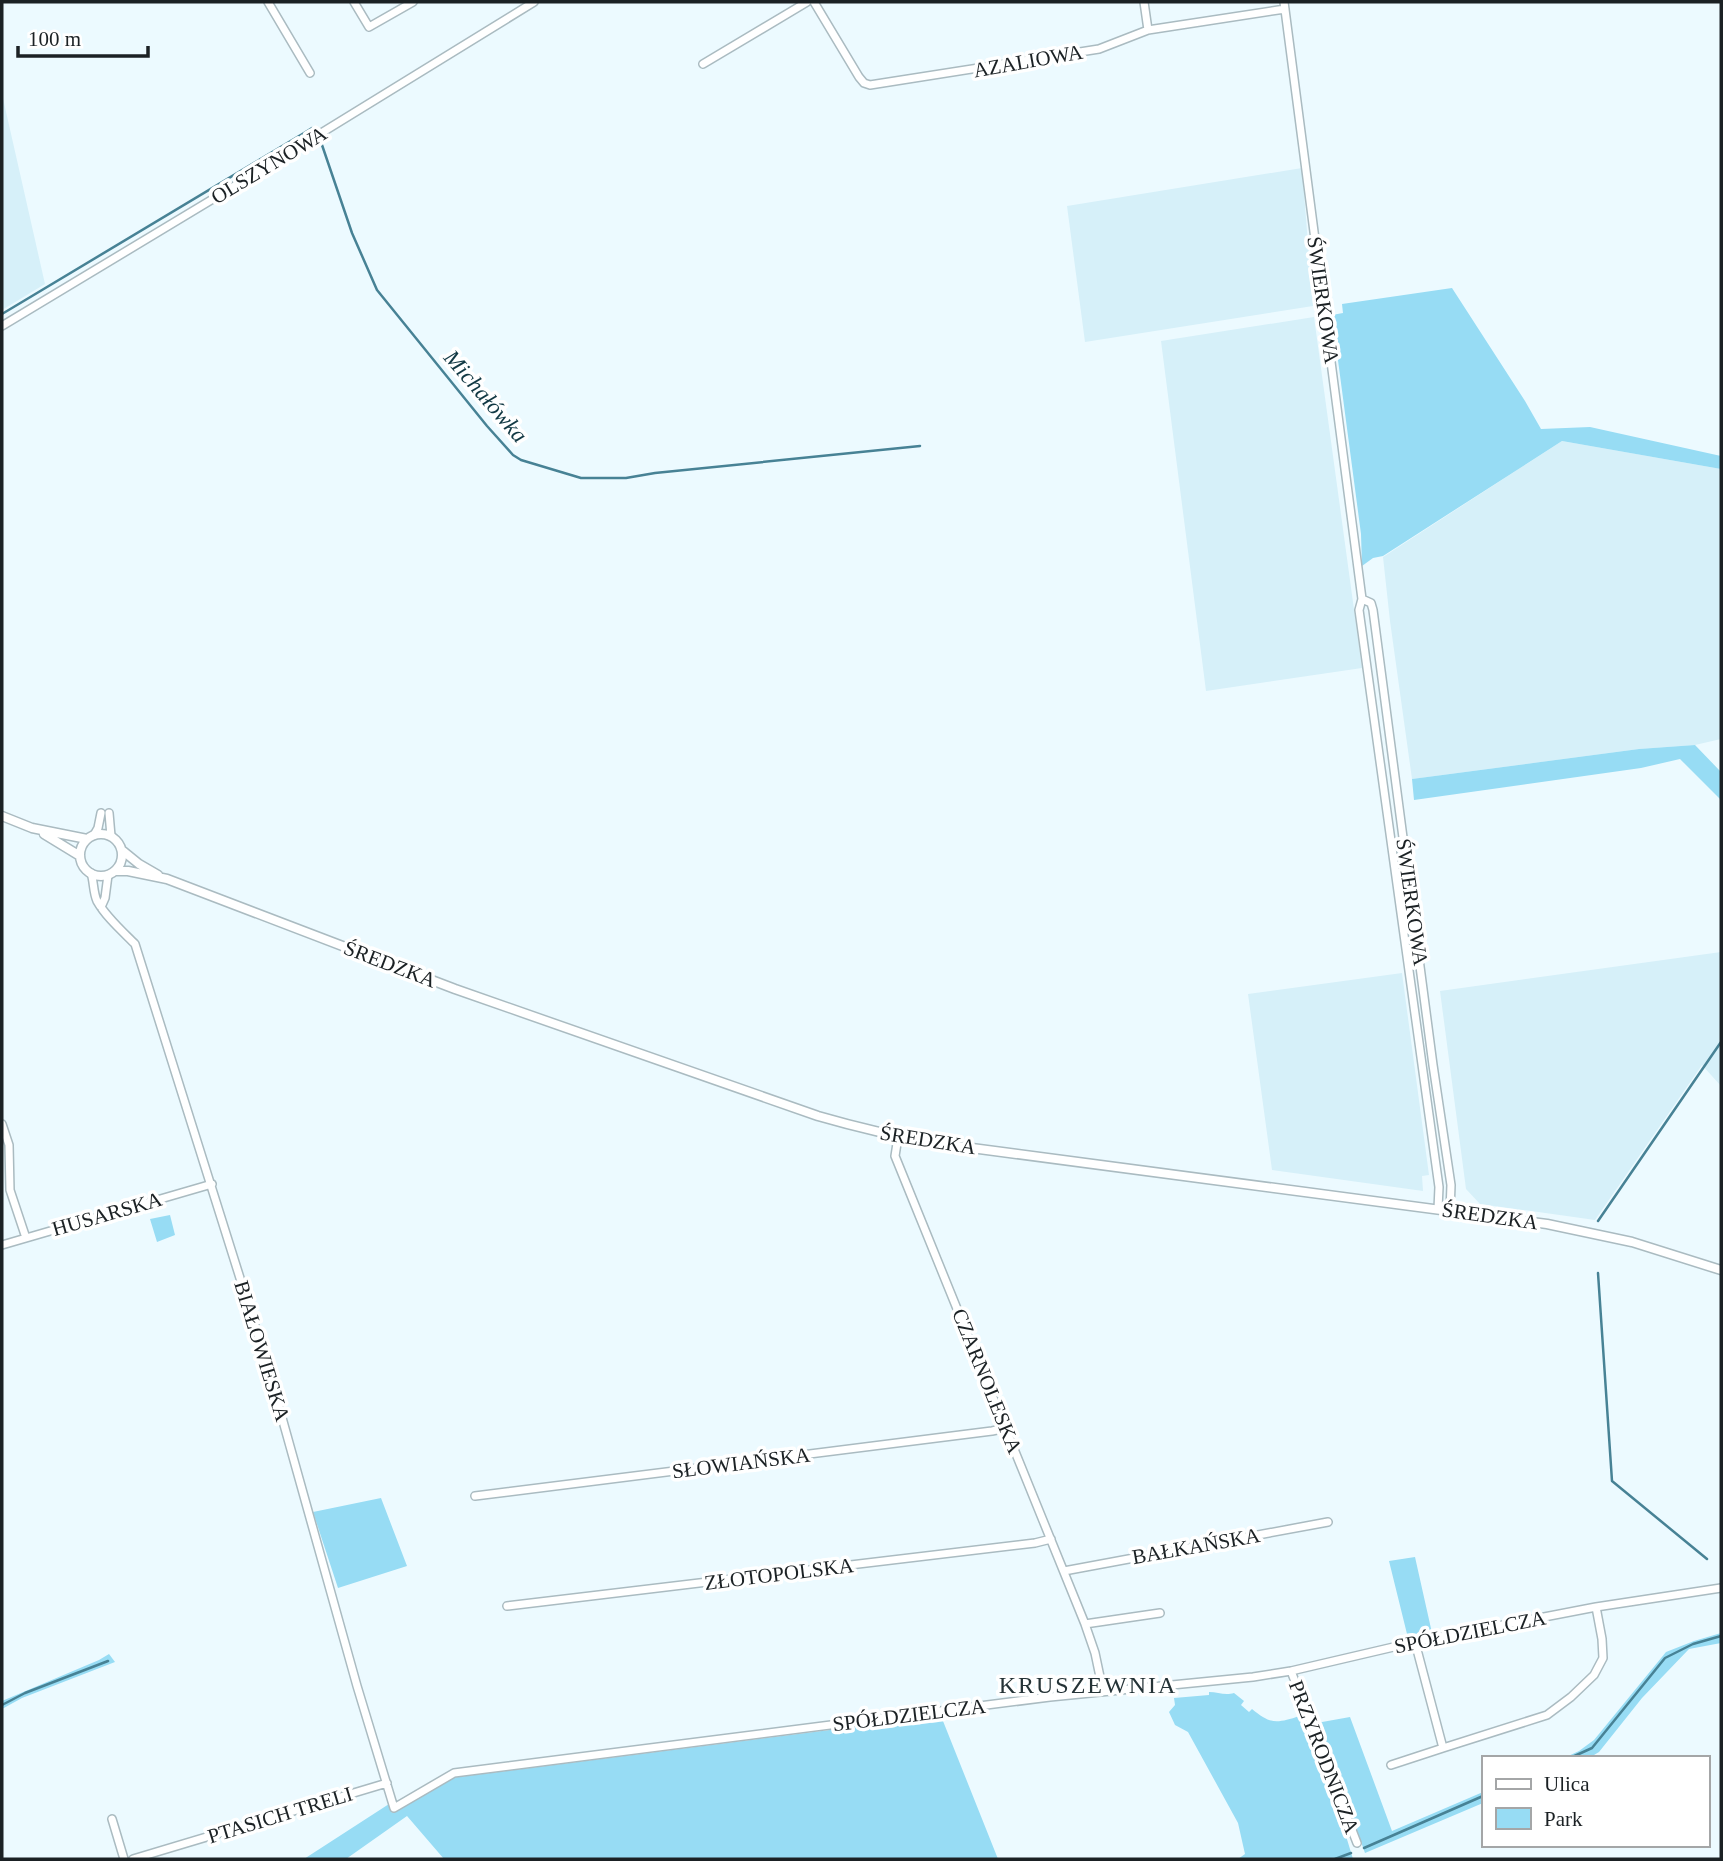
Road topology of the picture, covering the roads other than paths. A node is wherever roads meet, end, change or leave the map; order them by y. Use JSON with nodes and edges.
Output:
{"nodes":[{"id":1,"x":268,"y":2,"type":"edge"},
{"id":2,"x":354,"y":2,"type":"edge"},
{"id":3,"x":414,"y":2,"type":"edge"},
{"id":4,"x":534,"y":2,"type":"edge"},
{"id":5,"x":807,"y":2,"type":"edge"},
{"id":6,"x":814,"y":2,"type":"edge"},
{"id":7,"x":1144,"y":2,"type":"edge"},
{"id":8,"x":1284,"y":5,"type":"edge"},
{"id":9,"x":1148,"y":30,"type":"junction"},
{"id":10,"x":703,"y":64,"type":"dead end"},
{"id":11,"x":310,"y":73,"type":"dead end"},
{"id":12,"x":2,"y":326,"type":"edge"},
{"id":13,"x":1362,"y":599,"type":"junction"},
{"id":14,"x":2,"y":816,"type":"edge"},
{"id":15,"x":32,"y":828,"type":"junction"},
{"id":16,"x":111,"y":836,"type":"junction"},
{"id":17,"x":91,"y":837,"type":"junction"},
{"id":18,"x":122,"y":851,"type":"junction"},
{"id":19,"x":80,"y":856,"type":"junction"},
{"id":20,"x":90,"y":873,"type":"junction"},
{"id":21,"x":112,"y":873,"type":"junction"},
{"id":22,"x":167,"y":879,"type":"junction"},
{"id":23,"x":101,"y":907,"type":"junction"},
{"id":24,"x":2,"y":1124,"type":"edge"},
{"id":25,"x":898,"y":1137,"type":"junction"},
{"id":26,"x":212,"y":1184,"type":"junction"},
{"id":27,"x":1438,"y":1209,"type":"junction"},
{"id":28,"x":1450,"y":1210,"type":"junction"},
{"id":29,"x":26,"y":1238,"type":"junction"},
{"id":30,"x":2,"y":1245,"type":"edge"},
{"id":31,"x":1721,"y":1270,"type":"edge"},
{"id":32,"x":1006,"y":1428,"type":"junction"},
{"id":33,"x":475,"y":1496,"type":"dead end"},
{"id":34,"x":1328,"y":1522,"type":"dead end"},
{"id":35,"x":1051,"y":1539,"type":"junction"},
{"id":36,"x":1064,"y":1571,"type":"junction"},
{"id":37,"x":1721,"y":1588,"type":"edge"},
{"id":38,"x":507,"y":1606,"type":"dead end"},
{"id":39,"x":1596,"y":1607,"type":"junction"},
{"id":40,"x":1160,"y":1613,"type":"dead end"},
{"id":41,"x":1085,"y":1624,"type":"junction"},
{"id":42,"x":1415,"y":1642,"type":"junction"},
{"id":43,"x":1291,"y":1671,"type":"junction"},
{"id":44,"x":1104,"y":1691,"type":"junction"},
{"id":45,"x":1443,"y":1748,"type":"junction"},
{"id":46,"x":1391,"y":1765,"type":"dead end"},
{"id":47,"x":387,"y":1783,"type":"junction"},
{"id":48,"x":394,"y":1808,"type":"joint"},
{"id":49,"x":112,"y":1819,"type":"dead end"},
{"id":50,"x":1357,"y":1843,"type":"dead end"},
{"id":51,"x":124,"y":1859,"type":"edge"},
{"id":52,"x":134,"y":1859,"type":"edge"}],
"edges":[{"from":1,"to":11,"type":"street"},
{"from":2,"to":3,"type":"street"},
{"from":4,"to":12,"type":"street","name":"OLSZYNOWA"},
{"from":5,"to":10,"type":"street"},
{"from":6,"to":9,"type":"street","name":"AZALIOWA"},
{"from":7,"to":9,"type":"street"},
{"from":8,"to":9,"type":"street","name":"AZALIOWA"},
{"from":8,"to":13,"type":"street","name":"ŚWIERKOWA"},
{"from":13,"to":27,"type":"street","name":"ŚWIERKOWA"},
{"from":13,"to":28,"type":"street","name":"ŚWIERKOWA"},
{"from":14,"to":15,"type":"street"},
{"from":15,"to":17,"type":"street"},
{"from":15,"to":19,"type":"street"},
{"from":16,"to":17,"type":"street"},
{"from":16,"to":17,"type":"street"},
{"from":16,"to":18,"type":"street"},
{"from":17,"to":19,"type":"street"},
{"from":18,"to":21,"type":"street"},
{"from":18,"to":22,"type":"street","name":"ŚREDZKA"},
{"from":19,"to":20,"type":"street"},
{"from":20,"to":21,"type":"street"},
{"from":20,"to":23,"type":"street","name":"BIAŁOWIESKA"},
{"from":21,"to":22,"type":"street","name":"ŚREDZKA"},
{"from":21,"to":23,"type":"street"},
{"from":22,"to":25,"type":"street","name":"ŚREDZKA"},
{"from":23,"to":26,"type":"street","name":"BIAŁOWIESKA"},
{"from":24,"to":29,"type":"street"},
{"from":25,"to":27,"type":"street","name":"ŚREDZKA"},
{"from":25,"to":32,"type":"street","name":"CZARNOLESKA"},
{"from":26,"to":29,"type":"street","name":"HUSARSKA"},
{"from":26,"to":47,"type":"street","name":"BIAŁOWIESKA"},
{"from":27,"to":28,"type":"street","name":"ŚREDZKA"},
{"from":28,"to":31,"type":"street","name":"ŚREDZKA"},
{"from":29,"to":30,"type":"street","name":"HUSARSKA"},
{"from":32,"to":33,"type":"street","name":"SŁOWIAŃSKA"},
{"from":32,"to":35,"type":"street","name":"CZARNOLESKA"},
{"from":34,"to":36,"type":"street","name":"BAŁKAŃSKA"},
{"from":35,"to":36,"type":"street","name":"CZARNOLESKA"},
{"from":35,"to":38,"type":"street","name":"ZŁOTOPOLSKA"},
{"from":36,"to":41,"type":"street","name":"CZARNOLESKA"},
{"from":37,"to":39,"type":"street","name":"SPÓŁDZIELCZA"},
{"from":39,"to":42,"type":"street","name":"SPÓŁDZIELCZA"},
{"from":39,"to":45,"type":"street"},
{"from":40,"to":41,"type":"street"},
{"from":41,"to":44,"type":"street","name":"CZARNOLESKA"},
{"from":42,"to":43,"type":"street","name":"SPÓŁDZIELCZA"},
{"from":42,"to":45,"type":"street"},
{"from":43,"to":44,"type":"street","name":"SPÓŁDZIELCZA"},
{"from":43,"to":50,"type":"street","name":"PRZYRODNICZA"},
{"from":44,"to":48,"type":"street","name":"SPÓŁDZIELCZA"},
{"from":45,"to":46,"type":"street"},
{"from":47,"to":48,"type":"street","name":"BIAŁOWIESKA"},
{"from":47,"to":52,"type":"street","name":"PTASICH TRELI"},
{"from":49,"to":51,"type":"street"}]}
